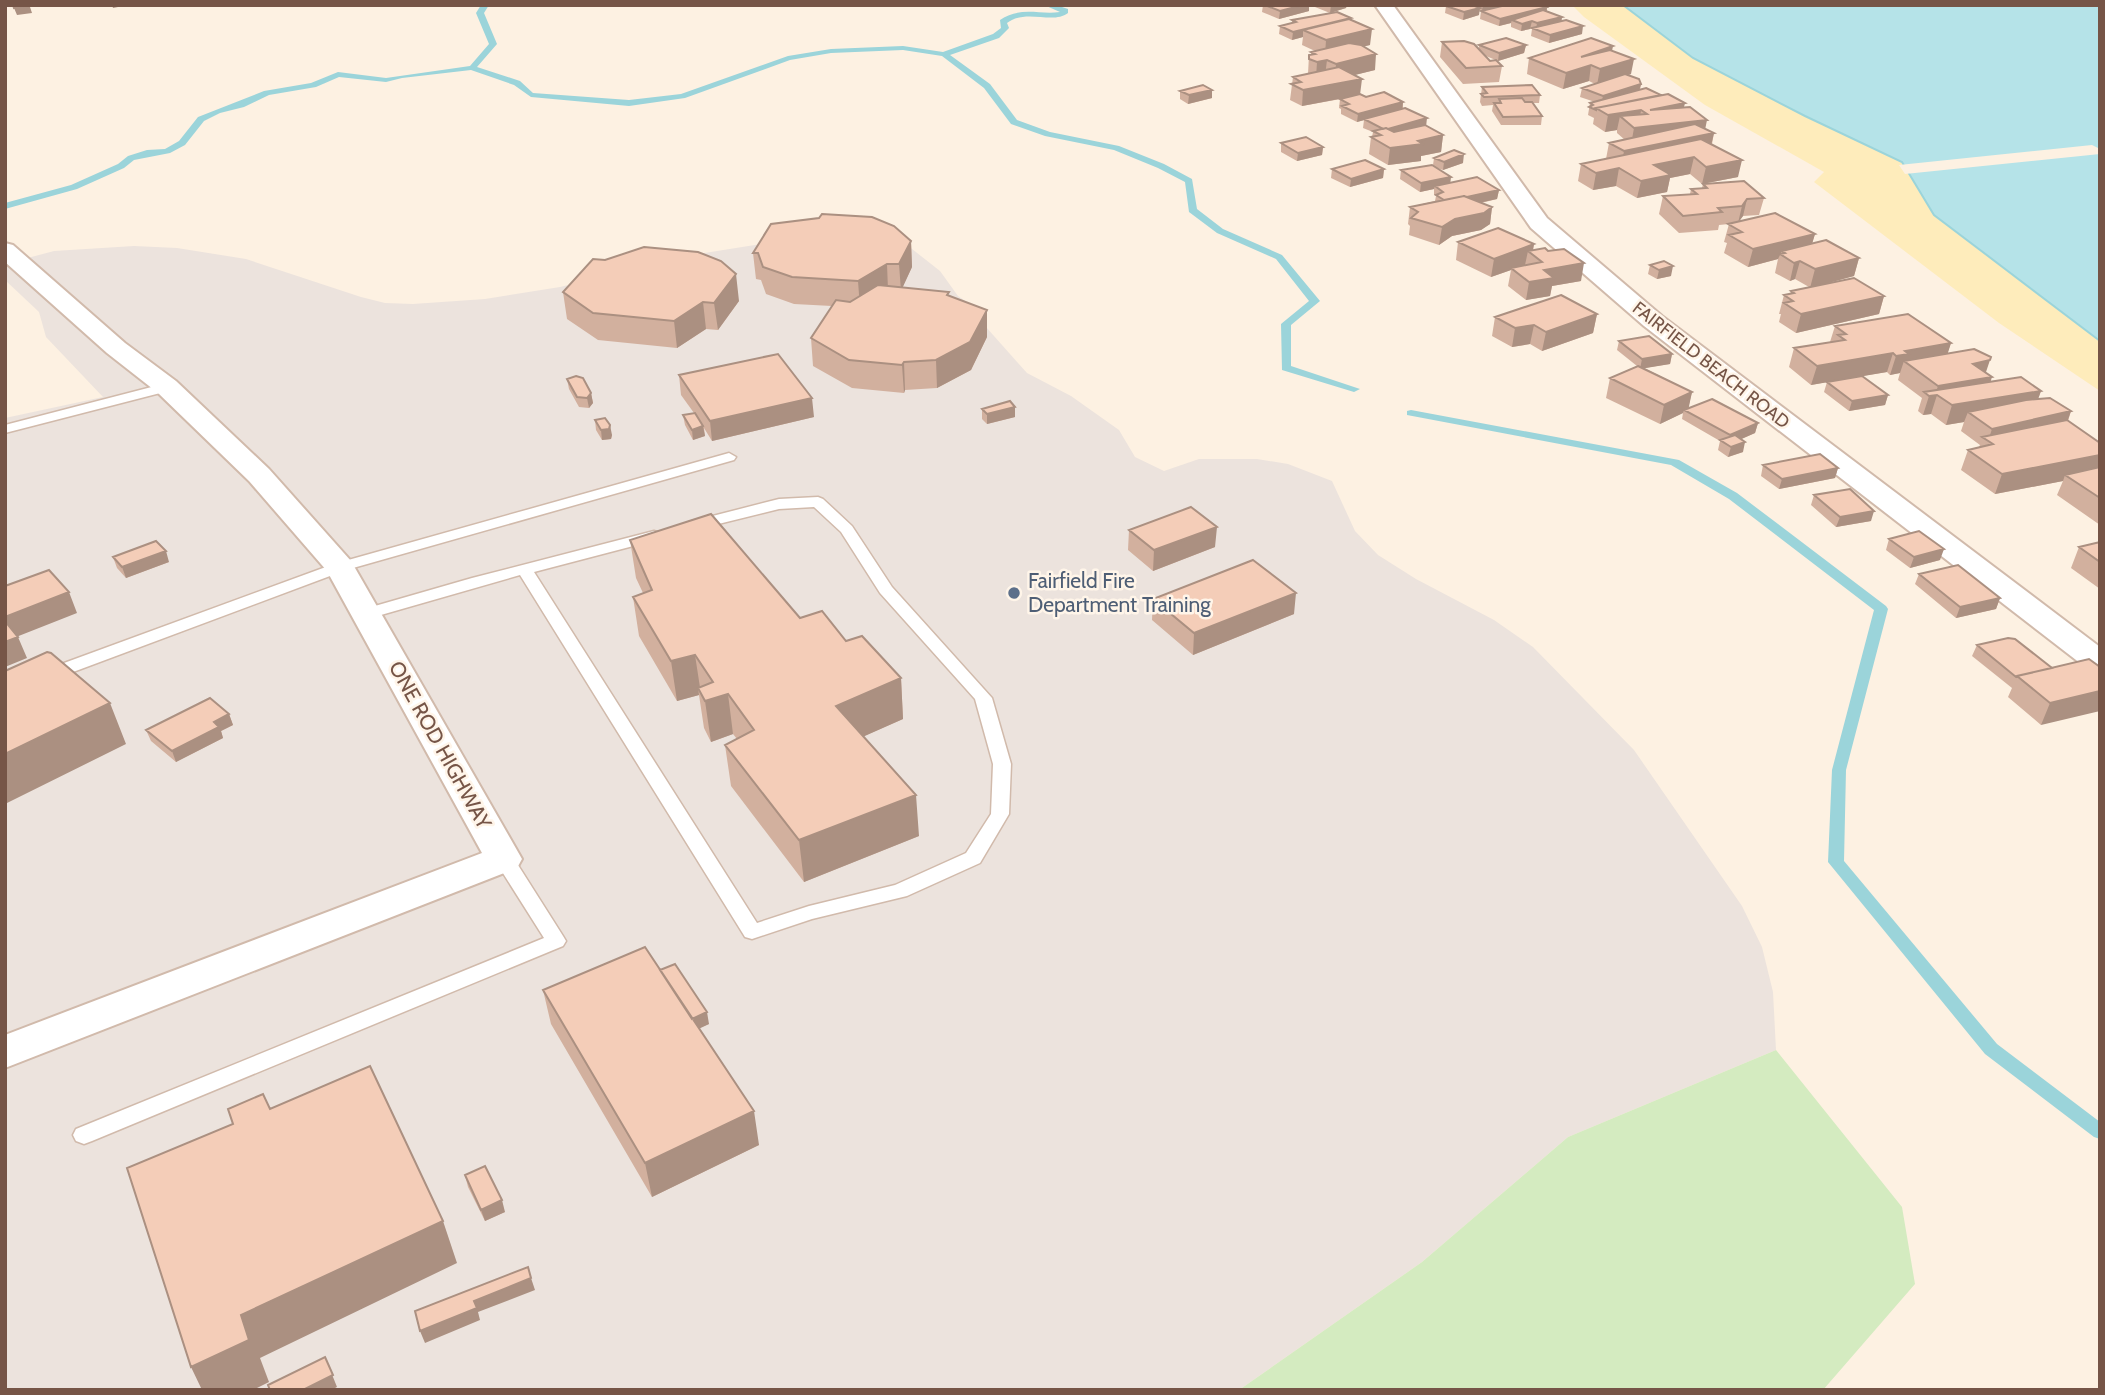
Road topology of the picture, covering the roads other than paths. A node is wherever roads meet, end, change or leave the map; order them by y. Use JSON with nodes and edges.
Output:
{"nodes":[{"id":1,"x":1384,"y":5,"type":"edge"},
{"id":2,"x":5,"y":250,"type":"edge"},
{"id":3,"x":167,"y":387,"type":"junction"},
{"id":4,"x":5,"y":429,"type":"edge"},
{"id":5,"x":729,"y":457,"type":"dead end"},
{"id":6,"x":340,"y":567,"type":"junction"},
{"id":7,"x":524,"y":569,"type":"junction"},
{"id":8,"x":367,"y":614,"type":"junction"},
{"id":9,"x":2100,"y":663,"type":"edge"},
{"id":10,"x":5,"y":695,"type":"edge"},
{"id":11,"x":504,"y":859,"type":"junction"},
{"id":12,"x":5,"y":1052,"type":"edge"},
{"id":13,"x":84,"y":1135,"type":"dead end"}],
"edges":[{"from":1,"to":9,"type":"street","name":"FAIRFIELD BEACH ROAD"},
{"from":2,"to":3,"type":"street","name":"ONE ROD HIGHWAY"},
{"from":3,"to":4,"type":"lane"},
{"from":3,"to":6,"type":"street","name":"ONE ROD HIGHWAY"},
{"from":5,"to":6,"type":"lane"},
{"from":6,"to":8,"type":"street","name":"ONE ROD HIGHWAY"},
{"from":6,"to":10,"type":"lane"},
{"from":7,"to":7,"type":"lane"},
{"from":7,"to":8,"type":"lane"},
{"from":8,"to":11,"type":"street","name":"ONE ROD HIGHWAY"},
{"from":11,"to":12,"type":"street"},
{"from":11,"to":13,"type":"lane"}]}
